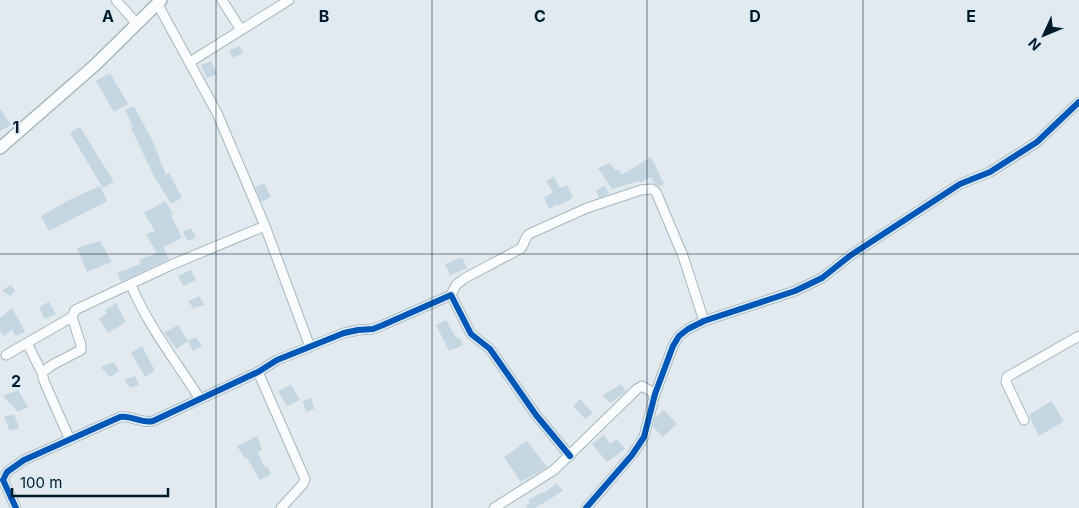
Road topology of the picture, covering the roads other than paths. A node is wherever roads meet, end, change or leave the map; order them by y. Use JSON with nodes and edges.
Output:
{"nodes":[{"id":1,"x":116,"y":0,"type":"edge"},
{"id":2,"x":222,"y":0,"type":"edge"},
{"id":3,"x":289,"y":0,"type":"edge"},
{"id":4,"x":159,"y":2,"type":"edge"},
{"id":5,"x":136,"y":23,"type":"junction"},
{"id":6,"x":241,"y":30,"type":"junction"},
{"id":7,"x":190,"y":62,"type":"junction"},
{"id":8,"x":1079,"y":102,"type":"edge"},
{"id":9,"x":0,"y":148,"type":"edge"},
{"id":10,"x":265,"y":226,"type":"junction"},
{"id":11,"x":131,"y":285,"type":"junction"},
{"id":12,"x":451,"y":295,"type":"junction"},
{"id":13,"x":72,"y":317,"type":"junction"},
{"id":14,"x":704,"y":321,"type":"junction"},
{"id":15,"x":1079,"y":336,"type":"edge"},
{"id":16,"x":27,"y":343,"type":"junction"},
{"id":17,"x":310,"y":347,"type":"junction"},
{"id":18,"x":6,"y":355,"type":"dead end"},
{"id":19,"x":258,"y":372,"type":"junction"},
{"id":20,"x":42,"y":373,"type":"junction"},
{"id":21,"x":655,"y":394,"type":"junction"},
{"id":22,"x":200,"y":398,"type":"junction"},
{"id":23,"x":1024,"y":420,"type":"dead end"},
{"id":24,"x":70,"y":440,"type":"junction"},
{"id":25,"x":570,"y":456,"type":"junction"},
{"id":26,"x":16,"y":508,"type":"edge"},
{"id":27,"x":281,"y":508,"type":"edge"},
{"id":28,"x":494,"y":508,"type":"edge"},
{"id":29,"x":586,"y":508,"type":"edge"}],
"edges":[{"from":1,"to":5,"type":"street"},
{"from":2,"to":6,"type":"street"},
{"from":3,"to":6,"type":"street"},
{"from":4,"to":5,"type":"street"},
{"from":4,"to":7,"type":"street"},
{"from":5,"to":9,"type":"street"},
{"from":6,"to":7,"type":"street"},
{"from":7,"to":10,"type":"street"},
{"from":8,"to":14,"type":"street"},
{"from":10,"to":11,"type":"street"},
{"from":10,"to":17,"type":"street"},
{"from":11,"to":13,"type":"street"},
{"from":11,"to":22,"type":"street"},
{"from":12,"to":14,"type":"street"},
{"from":12,"to":17,"type":"street"},
{"from":12,"to":25,"type":"street"},
{"from":13,"to":16,"type":"street"},
{"from":13,"to":20,"type":"street"},
{"from":14,"to":21,"type":"street"},
{"from":15,"to":23,"type":"street"},
{"from":16,"to":18,"type":"street"},
{"from":16,"to":20,"type":"street"},
{"from":17,"to":19,"type":"street"},
{"from":19,"to":22,"type":"street"},
{"from":19,"to":27,"type":"street"},
{"from":20,"to":24,"type":"street"},
{"from":21,"to":25,"type":"street"},
{"from":21,"to":29,"type":"street"},
{"from":22,"to":24,"type":"street"},
{"from":24,"to":26,"type":"street"},
{"from":25,"to":28,"type":"street"}]}
